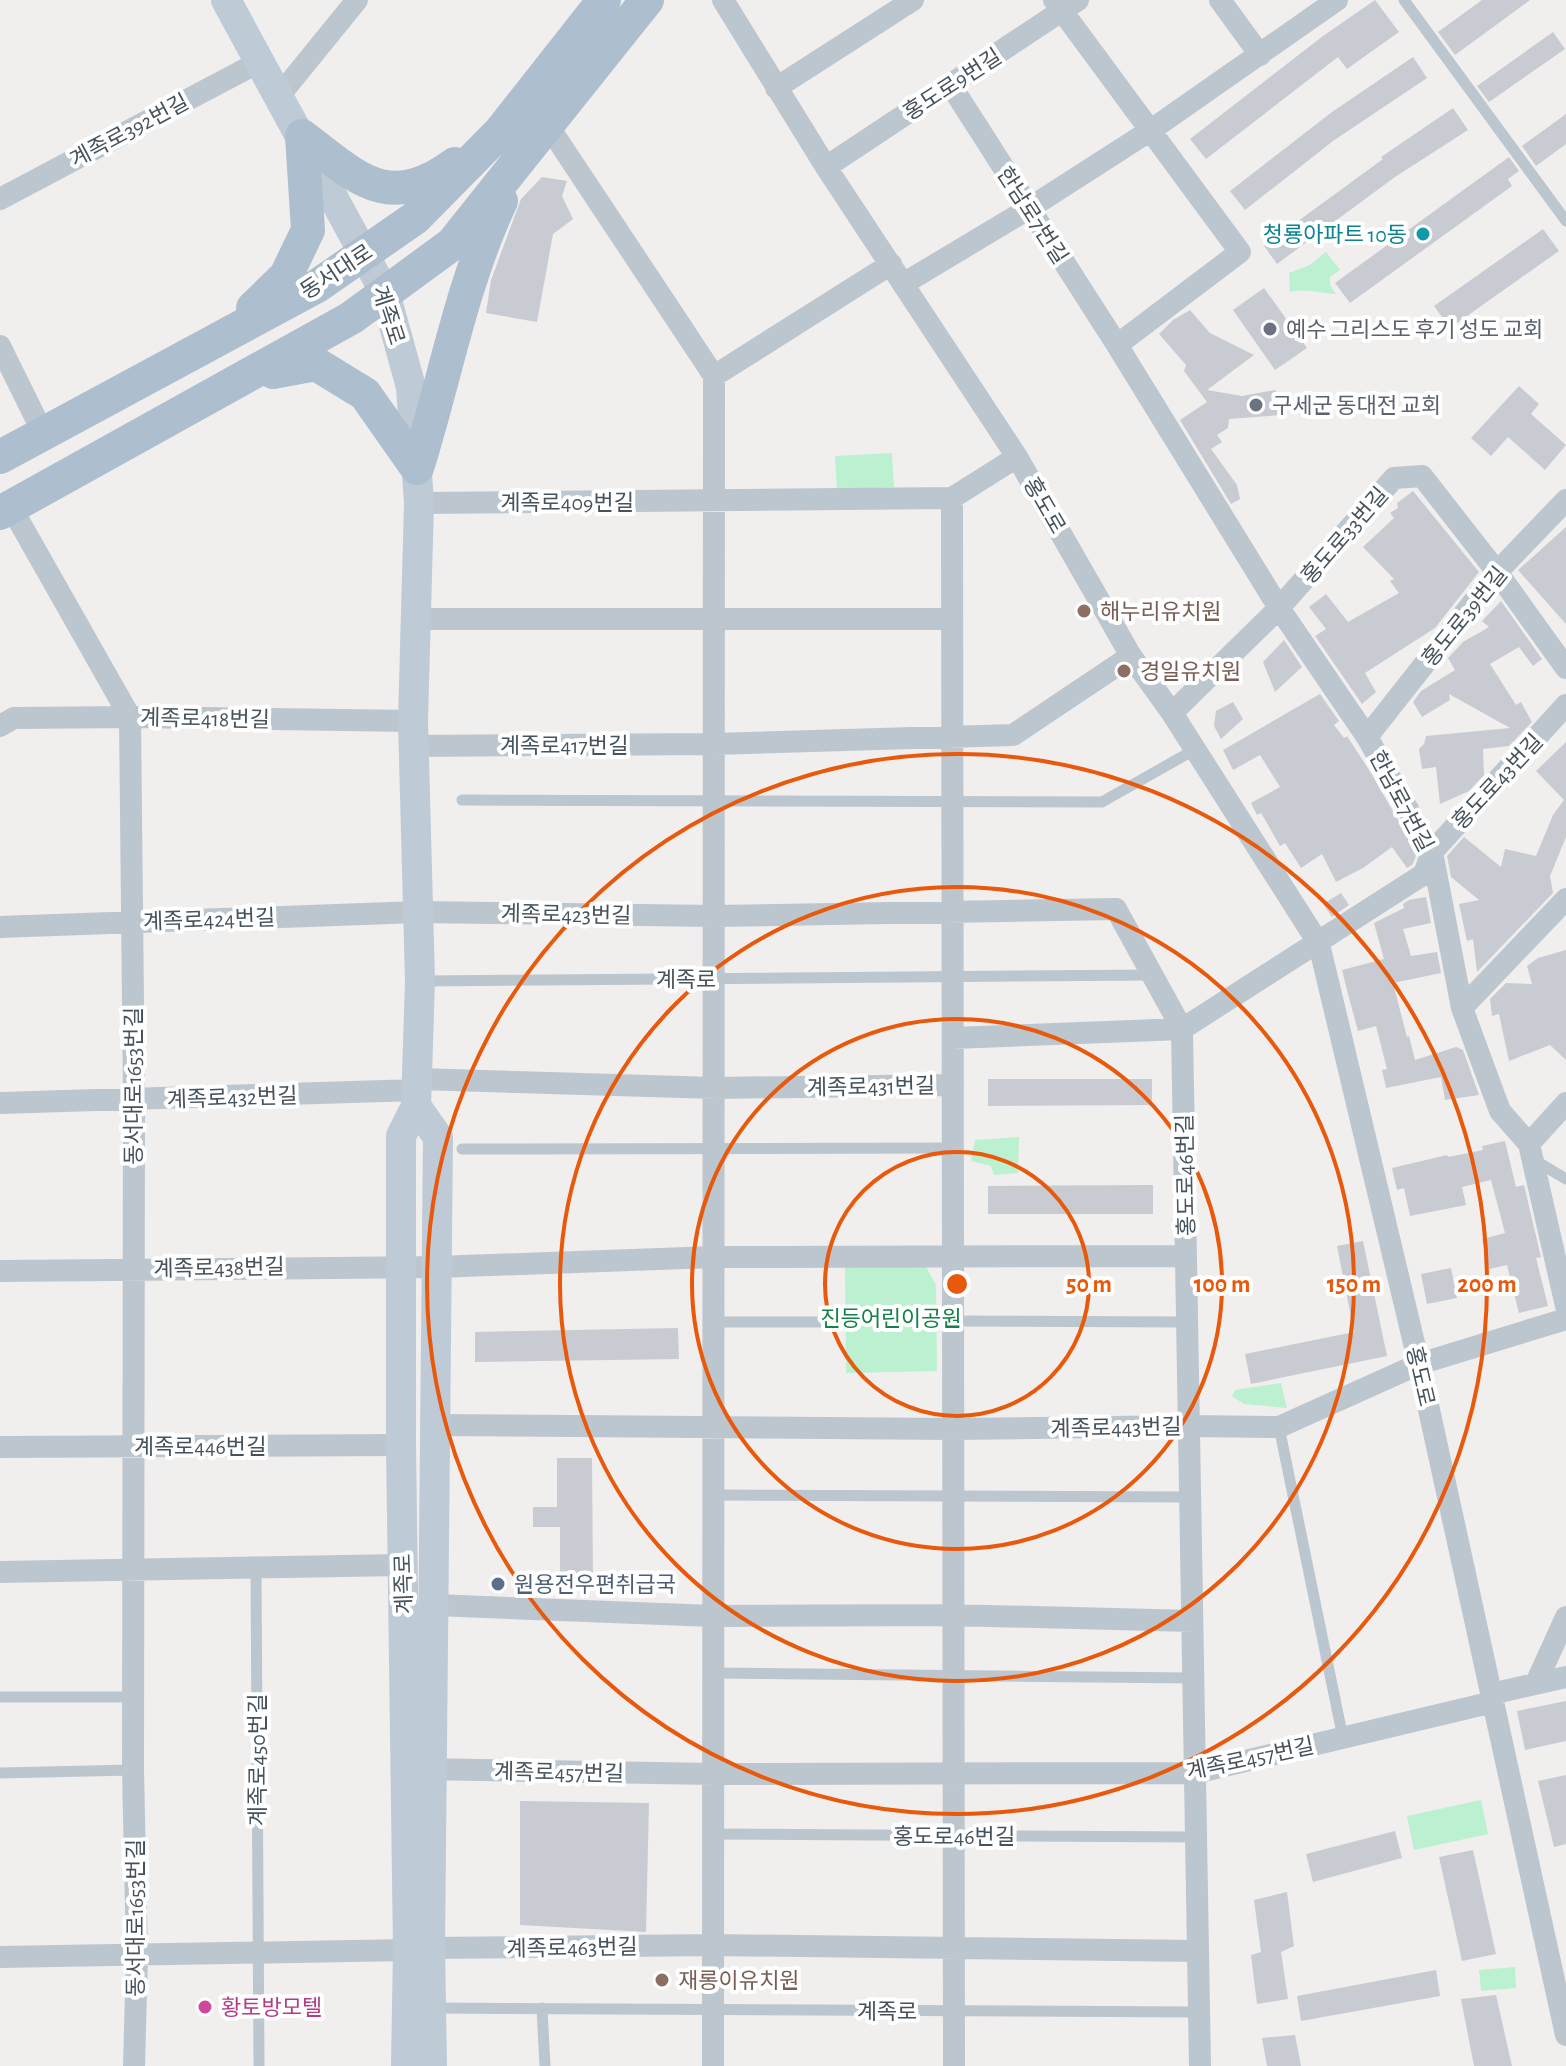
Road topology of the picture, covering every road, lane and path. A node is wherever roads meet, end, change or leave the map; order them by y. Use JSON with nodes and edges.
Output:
{"nodes":[{"id":1,"x":226,"y":0,"type":"edge"},
{"id":2,"x":604,"y":0,"type":"edge"},
{"id":3,"x":647,"y":0,"type":"edge"},
{"id":4,"x":723,"y":0,"type":"edge"},
{"id":5,"x":913,"y":0,"type":"edge"},
{"id":6,"x":1220,"y":0,"type":"edge"},
{"id":7,"x":1404,"y":0,"type":"edge"},
{"id":8,"x":353,"y":3,"type":"edge"},
{"id":9,"x":1065,"y":4,"type":"edge"},
{"id":10,"x":1325,"y":4,"type":"edge"},
{"id":11,"x":1260,"y":55,"type":"junction"},
{"id":12,"x":259,"y":62,"type":"junction"},
{"id":13,"x":950,"y":84,"type":"junction"},
{"id":14,"x":776,"y":88,"type":"junction"},
{"id":15,"x":279,"y":96,"type":"junction"},
{"id":16,"x":547,"y":124,"type":"junction"},
{"id":17,"x":1151,"y":130,"type":"junction"},
{"id":18,"x":302,"y":136,"type":"junction"},
{"id":19,"x":510,"y":145,"type":"junction"},
{"id":20,"x":826,"y":167,"type":"junction"},
{"id":21,"x":0,"y":199,"type":"edge"},
{"id":22,"x":1028,"y":209,"type":"junction"},
{"id":23,"x":1566,"y":221,"type":"edge"},
{"id":24,"x":363,"y":254,"type":"junction"},
{"id":25,"x":891,"y":264,"type":"junction"},
{"id":26,"x":903,"y":284,"type":"junction"},
{"id":27,"x":385,"y":293,"type":"junction"},
{"id":28,"x":221,"y":338,"type":"junction"},
{"id":29,"x":1117,"y":345,"type":"junction"},
{"id":30,"x":0,"y":346,"type":"edge"},
{"id":31,"x":714,"y":376,"type":"junction"},
{"id":32,"x":237,"y":380,"type":"junction"},
{"id":33,"x":43,"y":433,"type":"junction"},
{"id":34,"x":0,"y":457,"type":"edge"},
{"id":35,"x":1017,"y":457,"type":"junction"},
{"id":36,"x":417,"y":468,"type":"junction"},
{"id":37,"x":952,"y":498,"type":"junction"},
{"id":38,"x":1566,"y":500,"type":"edge"},
{"id":39,"x":715,"y":501,"type":"junction"},
{"id":40,"x":419,"y":503,"type":"junction"},
{"id":41,"x":5,"y":510,"type":"edge"},
{"id":42,"x":1497,"y":572,"type":"junction"},
{"id":43,"x":1279,"y":608,"type":"junction"},
{"id":44,"x":416,"y":619,"type":"junction"},
{"id":45,"x":715,"y":619,"type":"junction"},
{"id":46,"x":952,"y":619,"type":"junction"},
{"id":47,"x":1131,"y":656,"type":"junction"},
{"id":48,"x":1566,"y":668,"type":"edge"},
{"id":49,"x":1566,"y":705,"type":"edge"},
{"id":50,"x":1172,"y":713,"type":"junction"},
{"id":51,"x":130,"y":717,"type":"junction"},
{"id":52,"x":0,"y":726,"type":"edge"},
{"id":53,"x":414,"y":734,"type":"junction"},
{"id":54,"x":952,"y":737,"type":"junction"},
{"id":55,"x":1367,"y":737,"type":"junction"},
{"id":56,"x":714,"y":744,"type":"junction"},
{"id":57,"x":1194,"y":750,"type":"junction"},
{"id":58,"x":462,"y":800,"type":"dead end"},
{"id":59,"x":714,"y":801,"type":"junction"},
{"id":60,"x":952,"y":802,"type":"junction"},
{"id":61,"x":1432,"y":852,"type":"junction"},
{"id":62,"x":1566,"y":899,"type":"edge"},
{"id":63,"x":418,"y":912,"type":"junction"},
{"id":64,"x":952,"y":913,"type":"junction"},
{"id":65,"x":714,"y":916,"type":"junction"},
{"id":66,"x":132,"y":921,"type":"junction"},
{"id":67,"x":0,"y":927,"type":"edge"},
{"id":68,"x":1319,"y":944,"type":"junction"},
{"id":69,"x":1153,"y":975,"type":"junction"},
{"id":70,"x":952,"y":976,"type":"junction"},
{"id":71,"x":714,"y":978,"type":"junction"},
{"id":72,"x":420,"y":981,"type":"junction"},
{"id":73,"x":1462,"y":1008,"type":"junction"},
{"id":74,"x":1182,"y":1029,"type":"junction"},
{"id":75,"x":953,"y":1038,"type":"junction"},
{"id":76,"x":953,"y":1085,"type":"junction"},
{"id":77,"x":714,"y":1088,"type":"junction"},
{"id":78,"x":417,"y":1092,"type":"junction"},
{"id":79,"x":134,"y":1100,"type":"junction"},
{"id":80,"x":0,"y":1103,"type":"edge"},
{"id":81,"x":1566,"y":1103,"type":"edge"},
{"id":82,"x":714,"y":1148,"type":"junction"},
{"id":83,"x":953,"y":1148,"type":"junction"},
{"id":84,"x":462,"y":1149,"type":"dead end"},
{"id":85,"x":1531,"y":1152,"type":"junction"},
{"id":86,"x":1566,"y":1179,"type":"edge"},
{"id":87,"x":953,"y":1256,"type":"junction"},
{"id":88,"x":1186,"y":1256,"type":"junction"},
{"id":89,"x":714,"y":1257,"type":"junction"},
{"id":90,"x":401,"y":1265,"type":"junction"},
{"id":91,"x":437,"y":1267,"type":"junction"},
{"id":92,"x":132,"y":1268,"type":"junction"},
{"id":93,"x":0,"y":1271,"type":"edge"},
{"id":94,"x":1566,"y":1306,"type":"edge"},
{"id":95,"x":1566,"y":1319,"type":"edge"},
{"id":96,"x":953,"y":1321,"type":"junction"},
{"id":97,"x":714,"y":1322,"type":"junction"},
{"id":98,"x":826,"y":1322,"type":"dead end"},
{"id":99,"x":1187,"y":1322,"type":"junction"},
{"id":100,"x":1419,"y":1364,"type":"junction"},
{"id":101,"x":435,"y":1425,"type":"junction"},
{"id":102,"x":714,"y":1426,"type":"junction"},
{"id":103,"x":1189,"y":1426,"type":"junction"},
{"id":104,"x":1279,"y":1427,"type":"junction"},
{"id":105,"x":953,"y":1429,"type":"junction"},
{"id":106,"x":401,"y":1445,"type":"junction"},
{"id":107,"x":133,"y":1446,"type":"junction"},
{"id":108,"x":0,"y":1447,"type":"edge"},
{"id":109,"x":714,"y":1495,"type":"junction"},
{"id":110,"x":953,"y":1496,"type":"junction"},
{"id":111,"x":1190,"y":1497,"type":"junction"},
{"id":112,"x":402,"y":1565,"type":"junction"},
{"id":113,"x":133,"y":1568,"type":"junction"},
{"id":114,"x":256,"y":1568,"type":"junction"},
{"id":115,"x":0,"y":1572,"type":"edge"},
{"id":116,"x":435,"y":1605,"type":"junction"},
{"id":117,"x":953,"y":1615,"type":"junction"},
{"id":118,"x":713,"y":1616,"type":"junction"},
{"id":119,"x":1566,"y":1617,"type":"edge"},
{"id":120,"x":1192,"y":1621,"type":"junction"},
{"id":121,"x":713,"y":1673,"type":"junction"},
{"id":122,"x":954,"y":1675,"type":"junction"},
{"id":123,"x":1566,"y":1677,"type":"edge"},
{"id":124,"x":1193,"y":1678,"type":"junction"},
{"id":125,"x":1536,"y":1683,"type":"junction"},
{"id":126,"x":0,"y":1697,"type":"edge"},
{"id":127,"x":133,"y":1697,"type":"junction"},
{"id":128,"x":1492,"y":1698,"type":"junction"},
{"id":129,"x":1343,"y":1738,"type":"junction"},
{"id":130,"x":420,"y":1769,"type":"junction"},
{"id":131,"x":133,"y":1770,"type":"junction"},
{"id":132,"x":0,"y":1773,"type":"edge"},
{"id":133,"x":1195,"y":1773,"type":"junction"},
{"id":134,"x":713,"y":1774,"type":"junction"},
{"id":135,"x":954,"y":1775,"type":"junction"},
{"id":136,"x":713,"y":1834,"type":"junction"},
{"id":137,"x":954,"y":1836,"type":"junction"},
{"id":138,"x":1196,"y":1837,"type":"junction"},
{"id":139,"x":713,"y":1945,"type":"junction"},
{"id":140,"x":954,"y":1947,"type":"junction"},
{"id":141,"x":419,"y":1949,"type":"junction"},
{"id":142,"x":258,"y":1951,"type":"junction"},
{"id":143,"x":1198,"y":1951,"type":"junction"},
{"id":144,"x":137,"y":1955,"type":"junction"},
{"id":145,"x":0,"y":1957,"type":"edge"},
{"id":146,"x":430,"y":2008,"type":"junction"},
{"id":147,"x":542,"y":2008,"type":"junction"},
{"id":148,"x":713,"y":2010,"type":"junction"},
{"id":149,"x":954,"y":2011,"type":"junction"},
{"id":150,"x":1199,"y":2012,"type":"junction"},
{"id":151,"x":1566,"y":2035,"type":"edge"},
{"id":152,"x":134,"y":2066,"type":"edge"},
{"id":153,"x":259,"y":2066,"type":"edge"},
{"id":154,"x":406,"y":2066,"type":"edge"},
{"id":155,"x":432,"y":2066,"type":"edge"},
{"id":156,"x":545,"y":2066,"type":"edge"},
{"id":157,"x":713,"y":2066,"type":"edge"},
{"id":158,"x":954,"y":2066,"type":"edge"},
{"id":159,"x":1200,"y":2066,"type":"edge"}],
"edges":[{"from":1,"to":12,"type":"main road","name":"계족로"},
{"from":2,"to":19,"type":"main road","name":"동서대로"},
{"from":3,"to":16,"type":"main road","name":"동서대로"},
{"from":4,"to":14,"type":"street","name":"홍도로"},
{"from":5,"to":14,"type":"street"},
{"from":6,"to":11,"type":"street"},
{"from":7,"to":23,"type":"lane"},
{"from":8,"to":15,"type":"street"},
{"from":9,"to":13,"type":"street","name":"홍도로9번길"},
{"from":9,"to":17,"type":"street"},
{"from":10,"to":11,"type":"street"},
{"from":11,"to":17,"type":"street"},
{"from":12,"to":15,"type":"main road","name":"계족로"},
{"from":12,"to":21,"type":"street","name":"계족로392번길"},
{"from":13,"to":20,"type":"street","name":"홍도로9번길"},
{"from":13,"to":22,"type":"street","name":"한남로7번길"},
{"from":14,"to":20,"type":"street","name":"홍도로"},
{"from":15,"to":18,"type":"main road","name":"계족로"},
{"from":16,"to":19,"type":"main road","name":"동서대로"},
{"from":16,"to":31,"type":"street"},
{"from":17,"to":22,"type":"street"},
{"from":17,"to":29,"type":"street"},
{"from":18,"to":19,"type":"main road"},
{"from":18,"to":24,"type":"main road","name":"계족로"},
{"from":18,"to":28,"type":"main road"},
{"from":19,"to":24,"type":"main road","name":"동서대로"},
{"from":19,"to":27,"type":"main road","name":"동서대로"},
{"from":19,"to":36,"type":"main road"},
{"from":20,"to":25,"type":"street","name":"홍도로"},
{"from":22,"to":26,"type":"street"},
{"from":22,"to":29,"type":"street","name":"한남로7번길"},
{"from":24,"to":27,"type":"main road","name":"계족로"},
{"from":24,"to":28,"type":"main road","name":"동서대로"},
{"from":25,"to":26,"type":"street","name":"홍도로"},
{"from":25,"to":31,"type":"street"},
{"from":26,"to":35,"type":"street","name":"홍도로"},
{"from":27,"to":32,"type":"main road","name":"동서대로"},
{"from":27,"to":36,"type":"main road","name":"계족로"},
{"from":28,"to":33,"type":"main road","name":"동서대로"},
{"from":29,"to":43,"type":"street","name":"한남로7번길"},
{"from":30,"to":33,"type":"street"},
{"from":31,"to":39,"type":"street"},
{"from":32,"to":36,"type":"main road"},
{"from":32,"to":41,"type":"main road","name":"동서대로"},
{"from":33,"to":34,"type":"main road","name":"동서대로"},
{"from":35,"to":37,"type":"street"},
{"from":35,"to":47,"type":"street","name":"홍도로"},
{"from":36,"to":40,"type":"main road","name":"계족로"},
{"from":37,"to":39,"type":"street","name":"계족로409번길"},
{"from":37,"to":46,"type":"street"},
{"from":38,"to":42,"type":"street","name":"홍도로39번길"},
{"from":39,"to":40,"type":"street","name":"계족로409번길"},
{"from":39,"to":45,"type":"street"},
{"from":40,"to":44,"type":"main road","name":"계족로"},
{"from":41,"to":51,"type":"street","name":"동서대로1653번길"},
{"from":42,"to":43,"type":"street","name":"홍도로33번길"},
{"from":42,"to":48,"type":"street","name":"홍도로33번길"},
{"from":42,"to":55,"type":"street","name":"홍도로39번길"},
{"from":43,"to":50,"type":"street","name":"홍도로33번길"},
{"from":43,"to":55,"type":"street","name":"한남로7번길"},
{"from":44,"to":45,"type":"street"},
{"from":44,"to":53,"type":"main road","name":"계족로"},
{"from":45,"to":46,"type":"street"},
{"from":45,"to":56,"type":"street"},
{"from":46,"to":54,"type":"street"},
{"from":47,"to":50,"type":"street","name":"홍도로"},
{"from":47,"to":54,"type":"street","name":"계족로417번길"},
{"from":49,"to":61,"type":"street","name":"홍도로43번길"},
{"from":50,"to":57,"type":"street","name":"홍도로"},
{"from":51,"to":52,"type":"street","name":"계족로418번길"},
{"from":51,"to":53,"type":"street","name":"계족로418번길"},
{"from":51,"to":66,"type":"street","name":"동서대로1653번길"},
{"from":53,"to":56,"type":"street","name":"계족로417번길"},
{"from":53,"to":63,"type":"main road","name":"계족로"},
{"from":54,"to":56,"type":"street","name":"계족로417번길"},
{"from":54,"to":60,"type":"street"},
{"from":55,"to":61,"type":"street","name":"한남로7번길"},
{"from":56,"to":59,"type":"street"},
{"from":57,"to":60,"type":"lane"},
{"from":57,"to":68,"type":"street","name":"홍도로"},
{"from":58,"to":59,"type":"lane"},
{"from":59,"to":60,"type":"lane"},
{"from":59,"to":65,"type":"street"},
{"from":60,"to":64,"type":"street"},
{"from":61,"to":68,"type":"street","name":"홍도로43번길"},
{"from":61,"to":73,"type":"street","name":"한남로7번길"},
{"from":62,"to":73,"type":"street"},
{"from":63,"to":65,"type":"street","name":"계족로423번길"},
{"from":63,"to":66,"type":"street","name":"계족로424번길"},
{"from":63,"to":72,"type":"main road","name":"계족로"},
{"from":64,"to":65,"type":"street","name":"계족로423번길"},
{"from":64,"to":69,"type":"street","name":"계족로423번길"},
{"from":64,"to":70,"type":"street"},
{"from":65,"to":71,"type":"street"},
{"from":66,"to":67,"type":"street","name":"계족로424번길"},
{"from":66,"to":79,"type":"street","name":"동서대로1653번길"},
{"from":68,"to":74,"type":"street"},
{"from":68,"to":100,"type":"street","name":"홍도로"},
{"from":69,"to":70,"type":"lane"},
{"from":69,"to":74,"type":"street","name":"계족로423번길"},
{"from":70,"to":71,"type":"lane","name":"계족로"},
{"from":70,"to":75,"type":"street"},
{"from":71,"to":72,"type":"lane","name":"계족로"},
{"from":71,"to":77,"type":"street"},
{"from":72,"to":78,"type":"main road","name":"계족로"},
{"from":73,"to":85,"type":"street","name":"한남로7번길"},
{"from":74,"to":75,"type":"street"},
{"from":74,"to":88,"type":"street","name":"홍도로46번길"},
{"from":75,"to":76,"type":"street"},
{"from":76,"to":77,"type":"street","name":"계족로431번길"},
{"from":76,"to":83,"type":"street","name":"계족로431번길"},
{"from":77,"to":78,"type":"street","name":"계족로431번길"},
{"from":77,"to":82,"type":"street"},
{"from":78,"to":79,"type":"street","name":"계족로432번길"},
{"from":78,"to":90,"type":"main road","name":"계족로"},
{"from":78,"to":91,"type":"main road","name":"계족로"},
{"from":79,"to":80,"type":"street","name":"계족로432번길"},
{"from":79,"to":92,"type":"street","name":"동서대로1653번길"},
{"from":81,"to":85,"type":"street"},
{"from":82,"to":83,"type":"lane"},
{"from":82,"to":84,"type":"lane"},
{"from":82,"to":89,"type":"street"},
{"from":83,"to":87,"type":"street","name":"계족로431번길"},
{"from":85,"to":86,"type":"lane"},
{"from":85,"to":94,"type":"street","name":"한남로7번길"},
{"from":87,"to":88,"type":"street","name":"계족로438번길"},
{"from":87,"to":89,"type":"street","name":"계족로438번길"},
{"from":87,"to":96,"type":"street","name":"계족로431번길"},
{"from":88,"to":99,"type":"street","name":"홍도로46번길"},
{"from":89,"to":91,"type":"street","name":"계족로438번길"},
{"from":89,"to":97,"type":"street"},
{"from":90,"to":91,"type":"street","name":"계족로438번길"},
{"from":90,"to":92,"type":"street","name":"계족로438번길"},
{"from":90,"to":106,"type":"main road","name":"계족로"},
{"from":91,"to":101,"type":"main road","name":"계족로"},
{"from":92,"to":93,"type":"street","name":"계족로438번길"},
{"from":92,"to":107,"type":"street","name":"동서대로1653번길"},
{"from":95,"to":100,"type":"street","name":"계족로443번길"},
{"from":96,"to":99,"type":"lane"},
{"from":96,"to":105,"type":"street","name":"계족로431번길"},
{"from":97,"to":98,"type":"lane"},
{"from":97,"to":102,"type":"street"},
{"from":99,"to":103,"type":"street","name":"홍도로46번길"},
{"from":100,"to":104,"type":"street","name":"계족로443번길"},
{"from":100,"to":128,"type":"street","name":"홍도로"},
{"from":101,"to":102,"type":"street","name":"계족로443번길"},
{"from":101,"to":116,"type":"main road","name":"계족로"},
{"from":102,"to":105,"type":"street","name":"계족로443번길"},
{"from":102,"to":109,"type":"street"},
{"from":103,"to":104,"type":"street","name":"계족로443번길"},
{"from":103,"to":105,"type":"street","name":"계족로443번길"},
{"from":103,"to":111,"type":"street","name":"홍도로46번길"},
{"from":104,"to":129,"type":"lane"},
{"from":105,"to":110,"type":"street"},
{"from":106,"to":107,"type":"street","name":"계족로446번길"},
{"from":106,"to":112,"type":"main road","name":"계족로"},
{"from":107,"to":108,"type":"street","name":"계족로446번길"},
{"from":107,"to":113,"type":"street","name":"동서대로1653번길"},
{"from":109,"to":110,"type":"lane"},
{"from":109,"to":118,"type":"street"},
{"from":110,"to":111,"type":"lane"},
{"from":110,"to":117,"type":"street"},
{"from":111,"to":120,"type":"street","name":"홍도로46번길"},
{"from":112,"to":114,"type":"street"},
{"from":112,"to":130,"type":"main road","name":"계족로"},
{"from":113,"to":114,"type":"street"},
{"from":113,"to":115,"type":"street"},
{"from":113,"to":127,"type":"street","name":"동서대로1653번길"},
{"from":114,"to":142,"type":"lane","name":"계족로450번길"},
{"from":116,"to":118,"type":"street"},
{"from":116,"to":130,"type":"main road","name":"계족로"},
{"from":117,"to":118,"type":"street"},
{"from":117,"to":120,"type":"street"},
{"from":117,"to":122,"type":"street"},
{"from":118,"to":121,"type":"street"},
{"from":119,"to":125,"type":"street"},
{"from":120,"to":124,"type":"street","name":"홍도로46번길"},
{"from":121,"to":122,"type":"lane"},
{"from":121,"to":134,"type":"street"},
{"from":122,"to":124,"type":"lane"},
{"from":122,"to":135,"type":"street"},
{"from":123,"to":125,"type":"street","name":"계족로457번길"},
{"from":124,"to":133,"type":"street","name":"홍도로46번길"},
{"from":125,"to":128,"type":"street","name":"계족로457번길"},
{"from":126,"to":127,"type":"lane"},
{"from":127,"to":131,"type":"street","name":"동서대로1653번길"},
{"from":128,"to":129,"type":"street","name":"계족로457번길"},
{"from":128,"to":151,"type":"street","name":"홍도로"},
{"from":129,"to":133,"type":"street","name":"계족로457번길"},
{"from":130,"to":134,"type":"street","name":"계족로457번길"},
{"from":130,"to":141,"type":"main road","name":"계족로"},
{"from":131,"to":132,"type":"lane"},
{"from":131,"to":144,"type":"street","name":"동서대로1653번길"},
{"from":133,"to":135,"type":"street","name":"계족로457번길"},
{"from":133,"to":138,"type":"street","name":"홍도로46번길"},
{"from":134,"to":135,"type":"street","name":"계족로457번길"},
{"from":134,"to":136,"type":"street"},
{"from":135,"to":137,"type":"street"},
{"from":136,"to":137,"type":"lane","name":"홍도로46번길"},
{"from":136,"to":139,"type":"street"},
{"from":137,"to":138,"type":"lane","name":"홍도로46번길"},
{"from":137,"to":140,"type":"street"},
{"from":138,"to":143,"type":"street","name":"홍도로46번길"},
{"from":139,"to":140,"type":"street","name":"계족로463번길"},
{"from":139,"to":141,"type":"street","name":"계족로463번길"},
{"from":139,"to":148,"type":"street"},
{"from":140,"to":143,"type":"street","name":"계족로463번길"},
{"from":140,"to":149,"type":"street"},
{"from":141,"to":142,"type":"street","name":"계족로463번길"},
{"from":141,"to":146,"type":"main road","name":"계족로"},
{"from":141,"to":154,"type":"main road","name":"계족로"},
{"from":142,"to":144,"type":"street","name":"계족로463번길"},
{"from":142,"to":153,"type":"lane","name":"계족로450번길"},
{"from":143,"to":150,"type":"street","name":"홍도로46번길"},
{"from":144,"to":145,"type":"street","name":"계족로463번길"},
{"from":144,"to":152,"type":"street","name":"동서대로1653번길"},
{"from":146,"to":147,"type":"lane","name":"계족로"},
{"from":146,"to":155,"type":"main road","name":"계족로"},
{"from":147,"to":148,"type":"lane","name":"계족로"},
{"from":147,"to":156,"type":"lane"},
{"from":148,"to":149,"type":"lane","name":"계족로"},
{"from":148,"to":157,"type":"street"},
{"from":149,"to":150,"type":"lane","name":"계족로"},
{"from":149,"to":158,"type":"street"},
{"from":150,"to":159,"type":"street","name":"홍도로46번길"}]}
